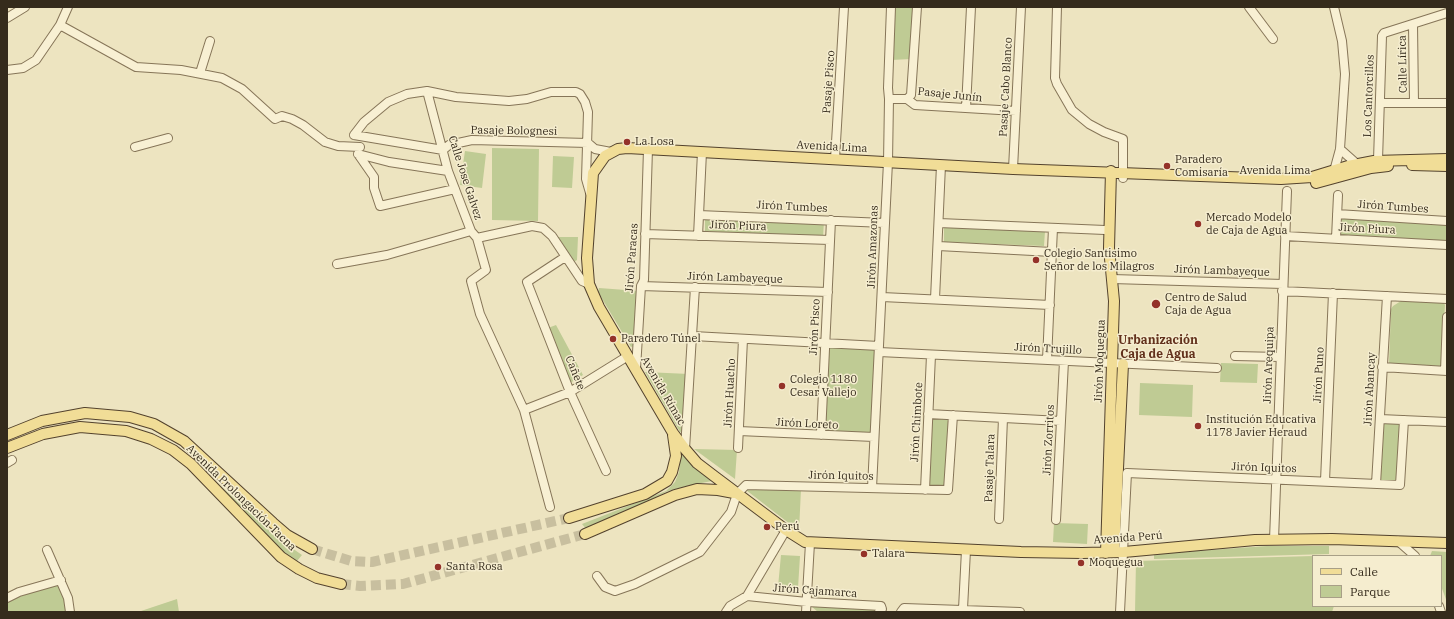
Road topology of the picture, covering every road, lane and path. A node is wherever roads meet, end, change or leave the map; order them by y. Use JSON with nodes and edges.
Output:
{"nodes":[{"id":1,"x":25,"y":7,"type":"edge"},
{"id":2,"x":68,"y":7,"type":"edge"},
{"id":3,"x":844,"y":7,"type":"edge"},
{"id":4,"x":891,"y":7,"type":"edge"},
{"id":5,"x":917,"y":7,"type":"edge"},
{"id":6,"x":972,"y":7,"type":"edge"},
{"id":7,"x":1021,"y":7,"type":"edge"},
{"id":8,"x":1057,"y":7,"type":"edge"},
{"id":9,"x":1249,"y":7,"type":"edge"},
{"id":10,"x":1334,"y":7,"type":"edge"},
{"id":11,"x":1447,"y":13,"type":"edge"},
{"id":12,"x":7,"y":18,"type":"edge"},
{"id":13,"x":1413,"y":24,"type":"junction"},
{"id":14,"x":60,"y":25,"type":"junction"},
{"id":15,"x":1273,"y":39,"type":"dead end"},
{"id":16,"x":210,"y":41,"type":"dead end"},
{"id":17,"x":7,"y":70,"type":"edge"},
{"id":18,"x":200,"y":73,"type":"junction"},
{"id":19,"x":427,"y":91,"type":"junction"},
{"id":20,"x":889,"y":99,"type":"junction"},
{"id":21,"x":907,"y":99,"type":"junction"},
{"id":22,"x":1381,"y":103,"type":"junction"},
{"id":23,"x":1414,"y":103,"type":"junction"},
{"id":24,"x":1447,"y":103,"type":"edge"},
{"id":25,"x":966,"y":108,"type":"junction"},
{"id":26,"x":1016,"y":111,"type":"junction"},
{"id":27,"x":354,"y":135,"type":"junction"},
{"id":28,"x":168,"y":138,"type":"dead end"},
{"id":29,"x":588,"y":143,"type":"junction"},
{"id":30,"x":135,"y":147,"type":"dead end"},
{"id":31,"x":648,"y":149,"type":"junction"},
{"id":32,"x":1340,"y":149,"type":"junction"},
{"id":33,"x":443,"y":150,"type":"junction"},
{"id":34,"x":359,"y":151,"type":"junction"},
{"id":35,"x":611,"y":152,"type":"junction"},
{"id":36,"x":702,"y":152,"type":"junction"},
{"id":37,"x":1447,"y":158,"type":"edge"},
{"id":38,"x":835,"y":159,"type":"junction"},
{"id":39,"x":1378,"y":160,"type":"junction"},
{"id":40,"x":888,"y":162,"type":"junction"},
{"id":41,"x":941,"y":165,"type":"junction"},
{"id":42,"x":1447,"y":166,"type":"edge"},
{"id":43,"x":1359,"y":167,"type":"junction"},
{"id":44,"x":1013,"y":168,"type":"junction"},
{"id":45,"x":448,"y":171,"type":"junction"},
{"id":46,"x":1334,"y":171,"type":"junction"},
{"id":47,"x":1108,"y":174,"type":"junction"},
{"id":48,"x":1123,"y":175,"type":"junction"},
{"id":49,"x":455,"y":189,"type":"junction"},
{"id":50,"x":1287,"y":191,"type":"dead end"},
{"id":51,"x":590,"y":194,"type":"junction"},
{"id":52,"x":1338,"y":196,"type":"dead end"},
{"id":53,"x":699,"y":214,"type":"junction"},
{"id":54,"x":1337,"y":214,"type":"junction"},
{"id":55,"x":832,"y":220,"type":"junction"},
{"id":56,"x":1447,"y":221,"type":"edge"},
{"id":57,"x":884,"y":223,"type":"junction"},
{"id":58,"x":939,"y":223,"type":"junction"},
{"id":59,"x":1053,"y":228,"type":"junction"},
{"id":60,"x":1105,"y":230,"type":"dead end"},
{"id":61,"x":471,"y":231,"type":"junction"},
{"id":62,"x":645,"y":234,"type":"junction"},
{"id":63,"x":698,"y":236,"type":"junction"},
{"id":64,"x":1285,"y":236,"type":"junction"},
{"id":65,"x":477,"y":238,"type":"junction"},
{"id":66,"x":1336,"y":238,"type":"junction"},
{"id":67,"x":830,"y":240,"type":"junction"},
{"id":68,"x":1447,"y":245,"type":"edge"},
{"id":69,"x":938,"y":246,"type":"junction"},
{"id":70,"x":1052,"y":252,"type":"junction"},
{"id":71,"x":565,"y":257,"type":"junction"},
{"id":72,"x":337,"y":264,"type":"dead end"},
{"id":73,"x":587,"y":264,"type":"junction"},
{"id":74,"x":573,"y":268,"type":"junction"},
{"id":75,"x":1112,"y":279,"type":"junction"},
{"id":76,"x":589,"y":284,"type":"junction"},
{"id":77,"x":641,"y":286,"type":"junction"},
{"id":78,"x":695,"y":287,"type":"junction"},
{"id":79,"x":1283,"y":288,"type":"junction"},
{"id":80,"x":828,"y":292,"type":"junction"},
{"id":81,"x":1333,"y":293,"type":"junction"},
{"id":82,"x":1387,"y":296,"type":"junction"},
{"id":83,"x":882,"y":297,"type":"junction"},
{"id":84,"x":935,"y":299,"type":"junction"},
{"id":85,"x":1447,"y":299,"type":"edge"},
{"id":86,"x":1050,"y":305,"type":"junction"},
{"id":87,"x":1447,"y":317,"type":"edge"},
{"id":88,"x":693,"y":336,"type":"junction"},
{"id":89,"x":743,"y":339,"type":"junction"},
{"id":90,"x":825,"y":343,"type":"junction"},
{"id":91,"x":879,"y":349,"type":"junction"},
{"id":92,"x":932,"y":355,"type":"junction"},
{"id":93,"x":628,"y":356,"type":"junction"},
{"id":94,"x":1235,"y":356,"type":"dead end"},
{"id":95,"x":1280,"y":357,"type":"junction"},
{"id":96,"x":1047,"y":360,"type":"junction"},
{"id":97,"x":1064,"y":361,"type":"junction"},
{"id":98,"x":1112,"y":364,"type":"junction"},
{"id":99,"x":1123,"y":364,"type":"junction"},
{"id":100,"x":1217,"y":368,"type":"dead end"},
{"id":101,"x":1382,"y":368,"type":"junction"},
{"id":102,"x":636,"y":370,"type":"junction"},
{"id":103,"x":1446,"y":371,"type":"edge"},
{"id":104,"x":570,"y":392,"type":"junction"},
{"id":105,"x":524,"y":410,"type":"junction"},
{"id":106,"x":928,"y":414,"type":"junction"},
{"id":107,"x":953,"y":416,"type":"junction"},
{"id":108,"x":1003,"y":418,"type":"junction"},
{"id":109,"x":1380,"y":419,"type":"junction"},
{"id":110,"x":1404,"y":420,"type":"junction"},
{"id":111,"x":1061,"y":421,"type":"junction"},
{"id":112,"x":1447,"y":422,"type":"edge"},
{"id":113,"x":739,"y":431,"type":"junction"},
{"id":114,"x":673,"y":433,"type":"junction"},
{"id":115,"x":7,"y":435,"type":"edge"},
{"id":116,"x":821,"y":436,"type":"junction"},
{"id":117,"x":874,"y":437,"type":"junction"},
{"id":118,"x":7,"y":448,"type":"edge"},
{"id":119,"x":738,"y":448,"type":"dead end"},
{"id":120,"x":685,"y":450,"type":"junction"},
{"id":121,"x":606,"y":471,"type":"dead end"},
{"id":122,"x":1276,"y":480,"type":"junction"},
{"id":123,"x":1325,"y":481,"type":"junction"},
{"id":124,"x":1376,"y":484,"type":"junction"},
{"id":125,"x":872,"y":488,"type":"junction"},
{"id":126,"x":925,"y":490,"type":"junction"},
{"id":127,"x":737,"y":494,"type":"junction"},
{"id":128,"x":550,"y":507,"type":"dead end"},
{"id":129,"x":569,"y":518,"type":"tunnel mouth"},
{"id":130,"x":999,"y":519,"type":"dead end"},
{"id":131,"x":1056,"y":520,"type":"dead end"},
{"id":132,"x":786,"y":530,"type":"junction"},
{"id":133,"x":585,"y":534,"type":"tunnel mouth"},
{"id":134,"x":1274,"y":540,"type":"junction"},
{"id":135,"x":1398,"y":541,"type":"junction"},
{"id":136,"x":810,"y":543,"type":"junction"},
{"id":137,"x":1447,"y":543,"type":"edge"},
{"id":138,"x":47,"y":550,"type":"dead end"},
{"id":139,"x":312,"y":550,"type":"tunnel mouth"},
{"id":140,"x":966,"y":550,"type":"junction"},
{"id":141,"x":1115,"y":552,"type":"junction"},
{"id":142,"x":1414,"y":555,"type":"edge"},
{"id":143,"x":597,"y":576,"type":"dead end"},
{"id":144,"x":61,"y":580,"type":"junction"},
{"id":145,"x":341,"y":584,"type":"tunnel mouth"},
{"id":146,"x":747,"y":596,"type":"junction"},
{"id":147,"x":7,"y":598,"type":"edge"},
{"id":148,"x":807,"y":602,"type":"junction"},
{"id":149,"x":880,"y":609,"type":"edge"},
{"id":150,"x":963,"y":609,"type":"junction"},
{"id":151,"x":902,"y":610,"type":"edge"},
{"id":152,"x":954,"y":611,"type":"edge"},
{"id":153,"x":70,"y":612,"type":"edge"},
{"id":154,"x":726,"y":612,"type":"edge"},
{"id":155,"x":806,"y":612,"type":"edge"},
{"id":156,"x":1020,"y":612,"type":"edge"},
{"id":157,"x":1120,"y":612,"type":"edge"}],
"edges":[{"from":1,"to":12,"type":"street"},
{"from":2,"to":14,"type":"street"},
{"from":3,"to":38,"type":"street","name":"Pasaje Pisco"},
{"from":4,"to":20,"type":"street","name":"Jirón Amazonas"},
{"from":5,"to":21,"type":"street"},
{"from":6,"to":25,"type":"street"},
{"from":7,"to":26,"type":"street","name":"Pasaje Cabo Blanco"},
{"from":8,"to":48,"type":"street"},
{"from":9,"to":15,"type":"street"},
{"from":10,"to":32,"type":"street"},
{"from":11,"to":13,"type":"street"},
{"from":13,"to":22,"type":"street","name":"Los Cantorcillos"},
{"from":13,"to":23,"type":"street","name":"Calle Lírica"},
{"from":14,"to":17,"type":"street"},
{"from":14,"to":18,"type":"street"},
{"from":16,"to":18,"type":"street"},
{"from":18,"to":34,"type":"street"},
{"from":19,"to":27,"type":"street"},
{"from":19,"to":29,"type":"street"},
{"from":19,"to":33,"type":"street","name":"Calle Jose Galvez"},
{"from":20,"to":21,"type":"street"},
{"from":20,"to":40,"type":"street","name":"Jirón Amazonas"},
{"from":21,"to":25,"type":"street","name":"Pasaje Junín"},
{"from":22,"to":23,"type":"street"},
{"from":22,"to":39,"type":"street","name":"Los Cantorcillos"},
{"from":23,"to":24,"type":"street"},
{"from":25,"to":26,"type":"street","name":"Pasaje Junín"},
{"from":26,"to":44,"type":"street","name":"Pasaje Cabo Blanco"},
{"from":27,"to":33,"type":"street"},
{"from":27,"to":34,"type":"street"},
{"from":28,"to":30,"type":"street"},
{"from":29,"to":33,"type":"street","name":"Pasaje Bolognesi"},
{"from":29,"to":35,"type":"street"},
{"from":29,"to":51,"type":"street"},
{"from":31,"to":35,"type":"main road","name":"Avenida Lima"},
{"from":31,"to":36,"type":"main road","name":"Avenida Lima"},
{"from":31,"to":62,"type":"street","name":"Jirón Paracas"},
{"from":32,"to":43,"type":"street"},
{"from":32,"to":46,"type":"street"},
{"from":33,"to":45,"type":"street","name":"Calle Jose Galvez"},
{"from":34,"to":45,"type":"street"},
{"from":34,"to":49,"type":"street"},
{"from":35,"to":51,"type":"main road"},
{"from":36,"to":38,"type":"main road","name":"Avenida Lima"},
{"from":36,"to":53,"type":"street"},
{"from":37,"to":39,"type":"main road","name":"Avenida Lima"},
{"from":38,"to":40,"type":"main road","name":"Avenida Lima"},
{"from":39,"to":43,"type":"main road","name":"Avenida Lima"},
{"from":40,"to":41,"type":"main road","name":"Avenida Lima"},
{"from":40,"to":57,"type":"street","name":"Jirón Amazonas"},
{"from":41,"to":44,"type":"main road","name":"Avenida Lima"},
{"from":41,"to":58,"type":"street"},
{"from":42,"to":43,"type":"main road","name":"Avenida Lima"},
{"from":43,"to":46,"type":"main road","name":"Avenida Lima"},
{"from":43,"to":48,"type":"main road","name":"Avenida Lima"},
{"from":44,"to":47,"type":"main road","name":"Avenida Lima"},
{"from":45,"to":49,"type":"street","name":"Calle Jose Galvez"},
{"from":46,"to":48,"type":"main road","name":"Avenida Lima"},
{"from":47,"to":48,"type":"main road","name":"Avenida Lima"},
{"from":47,"to":75,"type":"main road","name":"Jirón Moquegua"},
{"from":49,"to":61,"type":"street","name":"Calle Jose Galvez"},
{"from":50,"to":64,"type":"street","name":"Jirón Arequipa"},
{"from":51,"to":73,"type":"main road","name":"Avenida Rímac"},
{"from":52,"to":54,"type":"street"},
{"from":53,"to":55,"type":"street","name":"Jirón Tumbes"},
{"from":53,"to":63,"type":"street"},
{"from":54,"to":56,"type":"street","name":"Jirón Tumbes"},
{"from":54,"to":66,"type":"street"},
{"from":55,"to":57,"type":"street","name":"Jirón Tumbes"},
{"from":55,"to":67,"type":"street","name":"Jirón Pisco"},
{"from":57,"to":83,"type":"street","name":"Jirón Amazonas"},
{"from":58,"to":59,"type":"street"},
{"from":58,"to":69,"type":"street"},
{"from":59,"to":60,"type":"street"},
{"from":59,"to":70,"type":"street"},
{"from":61,"to":65,"type":"street","name":"Calle Jose Galvez"},
{"from":61,"to":72,"type":"street"},
{"from":62,"to":63,"type":"street","name":"Jirón Piura"},
{"from":62,"to":77,"type":"street","name":"Jirón Paracas"},
{"from":63,"to":67,"type":"street","name":"Jirón Piura"},
{"from":64,"to":66,"type":"street","name":"Jirón Piura"},
{"from":64,"to":79,"type":"street","name":"Jirón Arequipa"},
{"from":65,"to":71,"type":"street"},
{"from":65,"to":105,"type":"street","name":"Calle Jose Galvez"},
{"from":66,"to":68,"type":"street","name":"Jirón Piura"},
{"from":67,"to":80,"type":"street","name":"Jirón Pisco"},
{"from":69,"to":70,"type":"street"},
{"from":69,"to":84,"type":"street"},
{"from":70,"to":86,"type":"street"},
{"from":71,"to":74,"type":"street"},
{"from":71,"to":104,"type":"street","name":"Cañete"},
{"from":73,"to":74,"type":"street"},
{"from":73,"to":76,"type":"main road","name":"Avenida Rímac"},
{"from":74,"to":76,"type":"street"},
{"from":75,"to":79,"type":"street","name":"Jirón Lambayeque"},
{"from":75,"to":98,"type":"main road","name":"Jirón Moquegua"},
{"from":76,"to":93,"type":"main road","name":"Avenida Rímac"},
{"from":77,"to":78,"type":"street","name":"Jirón Lambayeque"},
{"from":77,"to":102,"type":"street","name":"Jirón Paracas"},
{"from":78,"to":80,"type":"street","name":"Jirón Lambayeque"},
{"from":78,"to":88,"type":"street"},
{"from":79,"to":81,"type":"street","name":"Jirón Lambayeque"},
{"from":79,"to":95,"type":"street","name":"Jirón Arequipa"},
{"from":80,"to":90,"type":"street","name":"Jirón Pisco"},
{"from":81,"to":82,"type":"street","name":"Jirón Lambayeque"},
{"from":81,"to":123,"type":"street","name":"Jirón Puno"},
{"from":82,"to":85,"type":"street","name":"Jirón Lambayeque"},
{"from":82,"to":101,"type":"street","name":"Jirón Abancay"},
{"from":83,"to":84,"type":"street"},
{"from":83,"to":91,"type":"street","name":"Jirón Amazonas"},
{"from":84,"to":86,"type":"street"},
{"from":86,"to":96,"type":"street"},
{"from":87,"to":103,"type":"street"},
{"from":88,"to":89,"type":"street","name":"Jirón Trujillo"},
{"from":88,"to":120,"type":"street"},
{"from":89,"to":90,"type":"street","name":"Jirón Trujillo"},
{"from":89,"to":113,"type":"street","name":"Jirón Huacho"},
{"from":90,"to":91,"type":"street","name":"Jirón Trujillo"},
{"from":90,"to":116,"type":"street","name":"Jirón Pisco"},
{"from":91,"to":92,"type":"street","name":"Jirón Trujillo"},
{"from":91,"to":117,"type":"street","name":"Jirón Amazonas"},
{"from":92,"to":96,"type":"street","name":"Jirón Trujillo"},
{"from":92,"to":106,"type":"street","name":"Jirón Chimbote"},
{"from":93,"to":102,"type":"main road","name":"Avenida Rímac"},
{"from":93,"to":104,"type":"street"},
{"from":94,"to":95,"type":"street"},
{"from":95,"to":122,"type":"street","name":"Jirón Arequipa"},
{"from":96,"to":97,"type":"street","name":"Jirón Trujillo"},
{"from":97,"to":98,"type":"street","name":"Jirón Trujillo"},
{"from":97,"to":111,"type":"street","name":"Jirón Zorritos"},
{"from":98,"to":99,"type":"street","name":"Jirón Trujillo"},
{"from":98,"to":141,"type":"main road","name":"Jirón Moquegua"},
{"from":99,"to":100,"type":"street","name":"Jirón Trujillo"},
{"from":99,"to":141,"type":"main road","name":"Jirón Moquegua"},
{"from":101,"to":103,"type":"street"},
{"from":101,"to":109,"type":"street","name":"Jirón Abancay"},
{"from":102,"to":114,"type":"main road","name":"Avenida Rímac"},
{"from":104,"to":105,"type":"street"},
{"from":104,"to":121,"type":"street","name":"Cañete"},
{"from":105,"to":128,"type":"street"},
{"from":106,"to":107,"type":"street"},
{"from":106,"to":126,"type":"street","name":"Jirón Chimbote"},
{"from":107,"to":108,"type":"street"},
{"from":107,"to":126,"type":"street","name":"Jirón Iquitos"},
{"from":108,"to":111,"type":"street"},
{"from":108,"to":130,"type":"street","name":"Pasaje Talara"},
{"from":109,"to":110,"type":"street"},
{"from":109,"to":124,"type":"street","name":"Jirón Abancay"},
{"from":110,"to":112,"type":"street"},
{"from":110,"to":124,"type":"street","name":"Jirón Iquitos"},
{"from":111,"to":131,"type":"street","name":"Jirón Zorritos"},
{"from":113,"to":116,"type":"street","name":"Jirón Loreto"},
{"from":113,"to":119,"type":"street","name":"Jirón Huacho"},
{"from":114,"to":120,"type":"main road","name":"Avenida Rímac"},
{"from":114,"to":129,"type":"main road"},
{"from":115,"to":139,"type":"main road","name":"Avenida Prolongación Tacna"},
{"from":116,"to":117,"type":"street","name":"Jirón Loreto"},
{"from":117,"to":125,"type":"street","name":"Jirón Amazonas"},
{"from":118,"to":145,"type":"main road","name":"Avenida Prolongación Tacna"},
{"from":120,"to":127,"type":"main road","name":"Avenida Rímac"},
{"from":122,"to":123,"type":"street","name":"Jirón Iquitos"},
{"from":122,"to":134,"type":"street","name":"Jirón Arequipa"},
{"from":122,"to":141,"type":"street","name":"Jirón Iquitos"},
{"from":123,"to":124,"type":"street","name":"Jirón Iquitos"},
{"from":125,"to":126,"type":"street","name":"Jirón Iquitos"},
{"from":125,"to":127,"type":"street","name":"Jirón Iquitos"},
{"from":127,"to":132,"type":"main road","name":"Avenida Rímac"},
{"from":127,"to":133,"type":"main road"},
{"from":127,"to":143,"type":"street"},
{"from":132,"to":136,"type":"main road","name":"Avenida Rímac"},
{"from":132,"to":146,"type":"street"},
{"from":134,"to":135,"type":"main road","name":"Avenida Perú"},
{"from":134,"to":141,"type":"main road","name":"Avenida Perú"},
{"from":135,"to":137,"type":"main road","name":"Avenida Perú"},
{"from":135,"to":142,"type":"street"},
{"from":136,"to":140,"type":"main road","name":"Avenida Perú"},
{"from":136,"to":148,"type":"street"},
{"from":138,"to":144,"type":"street"},
{"from":140,"to":141,"type":"main road","name":"Avenida Perú"},
{"from":140,"to":150,"type":"street"},
{"from":141,"to":157,"type":"street"},
{"from":144,"to":147,"type":"street"},
{"from":144,"to":153,"type":"street"},
{"from":146,"to":148,"type":"street","name":"Jirón Cajamarca"},
{"from":146,"to":154,"type":"street"},
{"from":148,"to":149,"type":"street","name":"Jirón Cajamarca"},
{"from":148,"to":155,"type":"street"},
{"from":150,"to":152,"type":"street"},
{"from":150,"to":156,"type":"street"},
{"from":151,"to":152,"type":"street"}]}
